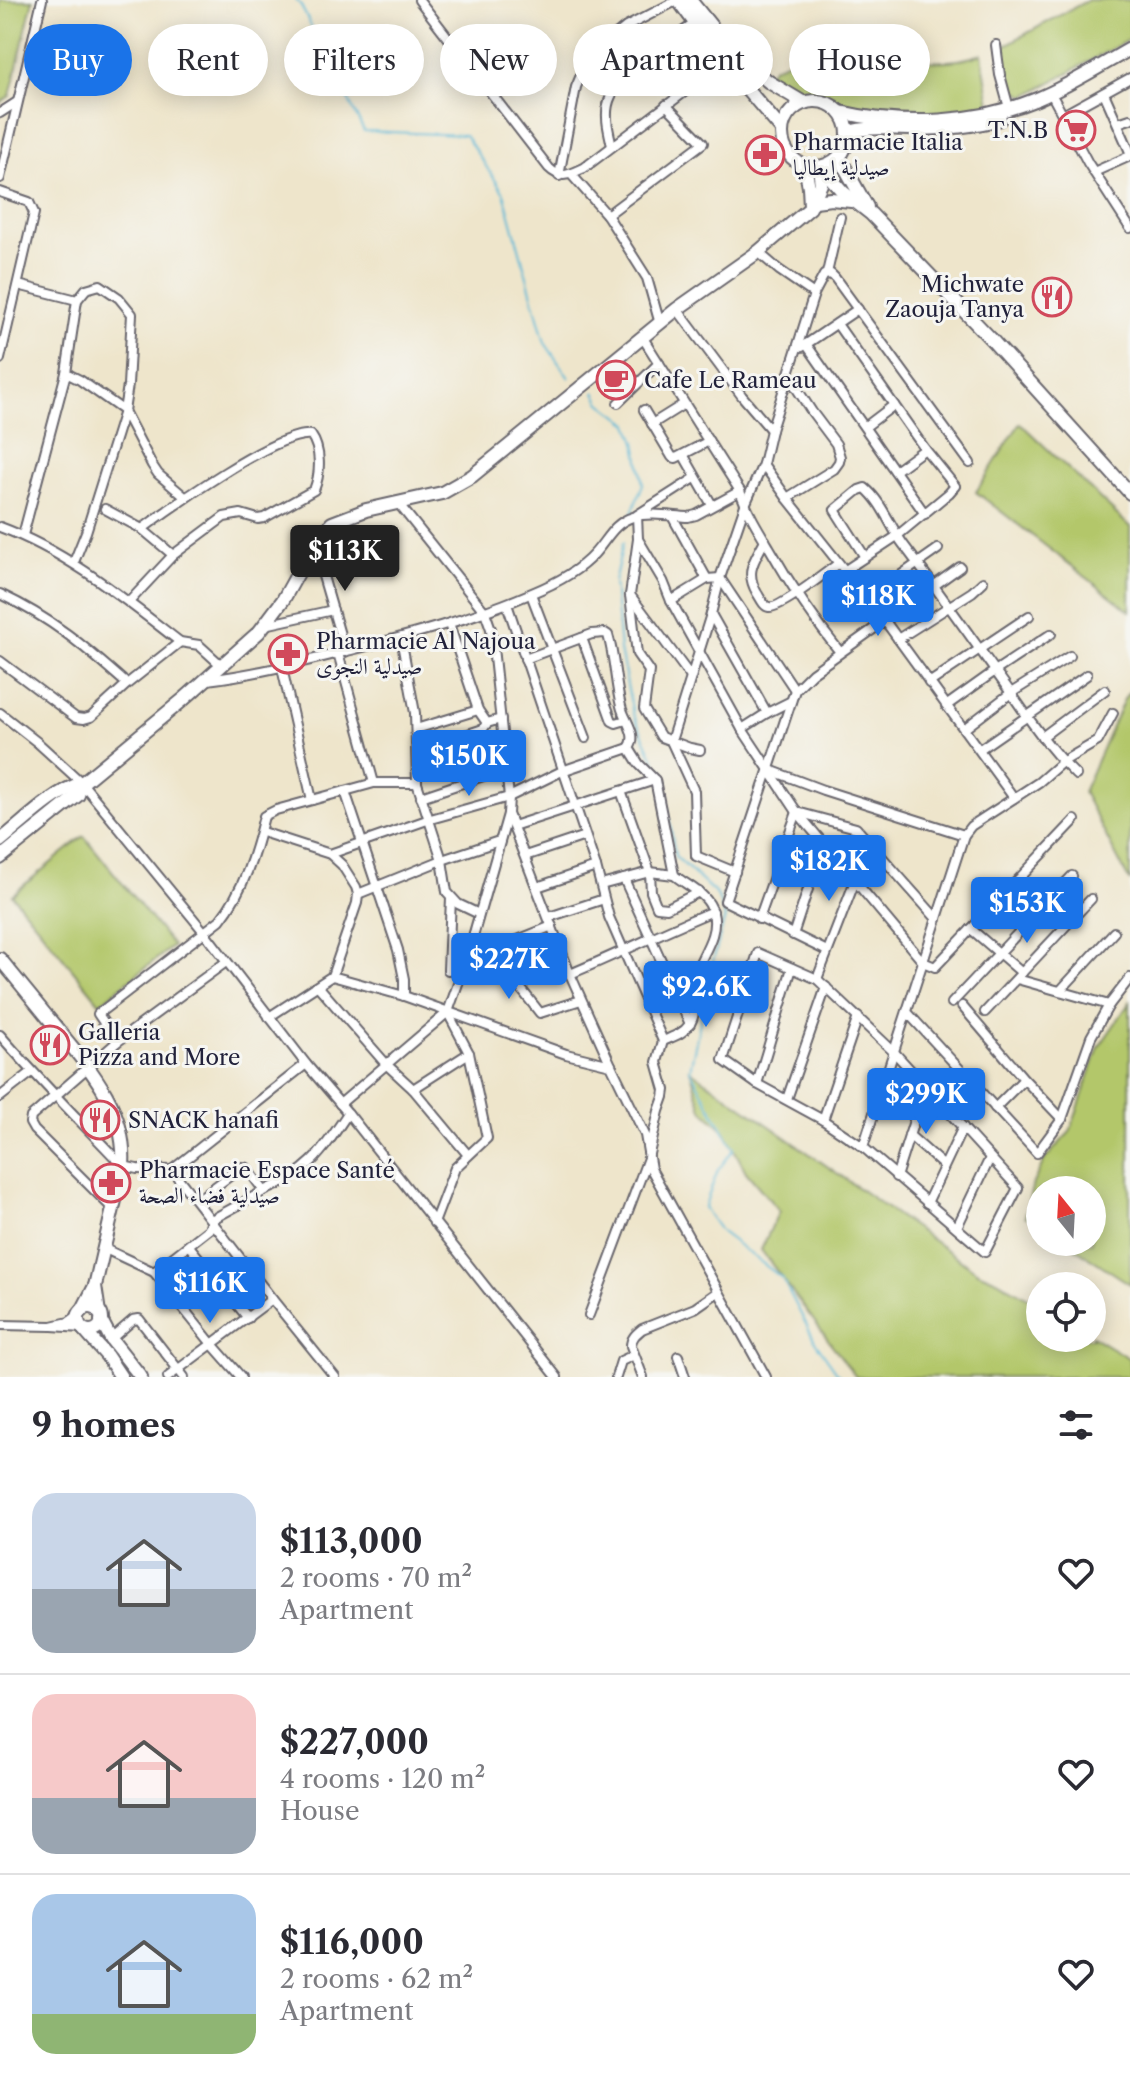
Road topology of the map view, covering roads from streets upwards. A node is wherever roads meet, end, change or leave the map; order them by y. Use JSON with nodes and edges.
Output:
{"nodes":[{"id":1,"x":42,"y":0,"type":"edge"},
{"id":2,"x":419,"y":0,"type":"edge"},
{"id":3,"x":678,"y":0,"type":"edge"},
{"id":4,"x":690,"y":0,"type":"edge"},
{"id":5,"x":694,"y":24,"type":"edge"},
{"id":6,"x":996,"y":45,"type":"dead end"},
{"id":7,"x":1130,"y":49,"type":"edge"},
{"id":8,"x":1130,"y":57,"type":"edge"},
{"id":9,"x":1130,"y":78,"type":"edge"},
{"id":10,"x":1104,"y":93,"type":"junction"},
{"id":11,"x":611,"y":96,"type":"edge"},
{"id":12,"x":678,"y":96,"type":"edge"},
{"id":13,"x":753,"y":96,"type":"edge"},
{"id":14,"x":1054,"y":99,"type":"junction"},
{"id":15,"x":17,"y":102,"type":"junction"},
{"id":16,"x":804,"y":103,"type":"junction"},
{"id":17,"x":666,"y":105,"type":"junction"},
{"id":18,"x":1009,"y":108,"type":"junction"},
{"id":19,"x":840,"y":112,"type":"junction"},
{"id":20,"x":0,"y":113,"type":"edge"},
{"id":21,"x":1063,"y":115,"type":"junction"},
{"id":22,"x":1130,"y":119,"type":"edge"},
{"id":23,"x":1118,"y":123,"type":"junction"},
{"id":24,"x":782,"y":130,"type":"junction"},
{"id":25,"x":848,"y":132,"type":"junction"},
{"id":26,"x":612,"y":146,"type":"junction"},
{"id":27,"x":1130,"y":154,"type":"edge"},
{"id":28,"x":839,"y":157,"type":"junction"},
{"id":29,"x":805,"y":166,"type":"junction"},
{"id":30,"x":820,"y":167,"type":"junction"},
{"id":31,"x":1094,"y":172,"type":"junction"},
{"id":32,"x":571,"y":174,"type":"junction"},
{"id":33,"x":559,"y":176,"type":"junction"},
{"id":34,"x":0,"y":178,"type":"edge"},
{"id":35,"x":0,"y":192,"type":"edge"},
{"id":36,"x":855,"y":202,"type":"junction"},
{"id":37,"x":813,"y":204,"type":"junction"},
{"id":38,"x":871,"y":214,"type":"junction"},
{"id":39,"x":607,"y":215,"type":"junction"},
{"id":40,"x":840,"y":217,"type":"dead end"},
{"id":41,"x":1130,"y":228,"type":"edge"},
{"id":42,"x":758,"y":252,"type":"junction"},
{"id":43,"x":827,"y":273,"type":"junction"},
{"id":44,"x":18,"y":285,"type":"junction"},
{"id":45,"x":814,"y":294,"type":"junction"},
{"id":46,"x":77,"y":300,"type":"junction"},
{"id":47,"x":677,"y":309,"type":"junction"},
{"id":48,"x":858,"y":309,"type":"junction"},
{"id":49,"x":660,"y":324,"type":"junction"},
{"id":50,"x":837,"y":324,"type":"junction"},
{"id":51,"x":643,"y":338,"type":"junction"},
{"id":52,"x":806,"y":344,"type":"junction"},
{"id":53,"x":797,"y":350,"type":"junction"},
{"id":54,"x":0,"y":359,"type":"edge"},
{"id":55,"x":659,"y":363,"type":"junction"},
{"id":56,"x":66,"y":373,"type":"junction"},
{"id":57,"x":788,"y":375,"type":"junction"},
{"id":58,"x":618,"y":403,"type":"dead end"},
{"id":59,"x":684,"y":404,"type":"junction"},
{"id":60,"x":894,"y":405,"type":"junction"},
{"id":61,"x":644,"y":410,"type":"dead end"},
{"id":62,"x":124,"y":411,"type":"junction"},
{"id":63,"x":652,"y":424,"type":"junction"},
{"id":64,"x":865,"y":427,"type":"junction"},
{"id":65,"x":771,"y":430,"type":"junction"},
{"id":66,"x":709,"y":441,"type":"junction"},
{"id":67,"x":925,"y":449,"type":"junction"},
{"id":68,"x":684,"y":456,"type":"junction"},
{"id":69,"x":970,"y":463,"type":"dead end"},
{"id":70,"x":763,"y":464,"type":"junction"},
{"id":71,"x":895,"y":471,"type":"junction"},
{"id":72,"x":695,"y":478,"type":"junction"},
{"id":73,"x":740,"y":491,"type":"junction"},
{"id":74,"x":1130,"y":493,"type":"edge"},
{"id":75,"x":185,"y":497,"type":"junction"},
{"id":76,"x":787,"y":498,"type":"junction"},
{"id":77,"x":398,"y":503,"type":"junction"},
{"id":78,"x":712,"y":505,"type":"junction"},
{"id":79,"x":745,"y":505,"type":"junction"},
{"id":80,"x":105,"y":509,"type":"dead end"},
{"id":81,"x":925,"y":514,"type":"junction"},
{"id":82,"x":637,"y":515,"type":"junction"},
{"id":83,"x":672,"y":516,"type":"junction"},
{"id":84,"x":0,"y":527,"type":"edge"},
{"id":85,"x":142,"y":529,"type":"junction"},
{"id":86,"x":23,"y":535,"type":"junction"},
{"id":87,"x":897,"y":536,"type":"junction"},
{"id":88,"x":638,"y":539,"type":"junction"},
{"id":89,"x":765,"y":540,"type":"junction"},
{"id":90,"x":314,"y":544,"type":"junction"},
{"id":91,"x":938,"y":549,"type":"dead end"},
{"id":92,"x":173,"y":555,"type":"junction"},
{"id":93,"x":865,"y":557,"type":"junction"},
{"id":94,"x":74,"y":562,"type":"junction"},
{"id":95,"x":918,"y":564,"type":"junction"},
{"id":96,"x":960,"y":567,"type":"dead end"},
{"id":97,"x":841,"y":568,"type":"junction"},
{"id":98,"x":720,"y":578,"type":"junction"},
{"id":99,"x":707,"y":579,"type":"junction"},
{"id":100,"x":983,"y":582,"type":"dead end"},
{"id":101,"x":934,"y":587,"type":"junction"},
{"id":102,"x":797,"y":593,"type":"junction"},
{"id":103,"x":0,"y":594,"type":"edge"},
{"id":104,"x":531,"y":594,"type":"junction"},
{"id":105,"x":630,"y":595,"type":"junction"},
{"id":106,"x":867,"y":599,"type":"junction"},
{"id":107,"x":671,"y":601,"type":"junction"},
{"id":108,"x":129,"y":602,"type":"junction"},
{"id":109,"x":507,"y":604,"type":"junction"},
{"id":110,"x":948,"y":605,"type":"junction"},
{"id":111,"x":333,"y":610,"type":"junction"},
{"id":112,"x":485,"y":612,"type":"junction"},
{"id":113,"x":711,"y":614,"type":"junction"},
{"id":114,"x":1029,"y":616,"type":"dead end"},
{"id":115,"x":885,"y":621,"type":"junction"},
{"id":116,"x":449,"y":624,"type":"junction"},
{"id":117,"x":265,"y":625,"type":"junction"},
{"id":118,"x":1051,"y":634,"type":"dead end"},
{"id":119,"x":401,"y":638,"type":"junction"},
{"id":120,"x":582,"y":638,"type":"junction"},
{"id":121,"x":898,"y":639,"type":"junction"},
{"id":122,"x":180,"y":642,"type":"junction"},
{"id":123,"x":980,"y":649,"type":"junction"},
{"id":124,"x":554,"y":650,"type":"junction"},
{"id":125,"x":341,"y":652,"type":"junction"},
{"id":126,"x":840,"y":652,"type":"junction"},
{"id":127,"x":699,"y":653,"type":"junction"},
{"id":128,"x":1070,"y":656,"type":"dead end"},
{"id":129,"x":525,"y":659,"type":"junction"},
{"id":130,"x":0,"y":661,"type":"edge"},
{"id":131,"x":222,"y":666,"type":"junction"},
{"id":132,"x":282,"y":668,"type":"junction"},
{"id":133,"x":995,"y":671,"type":"junction"},
{"id":134,"x":1087,"y":675,"type":"dead end"},
{"id":135,"x":691,"y":677,"type":"junction"},
{"id":136,"x":206,"y":680,"type":"junction"},
{"id":137,"x":929,"y":683,"type":"junction"},
{"id":138,"x":127,"y":684,"type":"junction"},
{"id":139,"x":795,"y":690,"type":"junction"},
{"id":140,"x":1105,"y":690,"type":"dead end"},
{"id":141,"x":1011,"y":693,"type":"junction"},
{"id":142,"x":791,"y":701,"type":"junction"},
{"id":143,"x":946,"y":706,"type":"junction"},
{"id":144,"x":478,"y":710,"type":"junction"},
{"id":145,"x":0,"y":713,"type":"edge"},
{"id":146,"x":767,"y":713,"type":"junction"},
{"id":147,"x":1113,"y":713,"type":"dead end"},
{"id":148,"x":1027,"y":715,"type":"junction"},
{"id":149,"x":501,"y":719,"type":"junction"},
{"id":150,"x":626,"y":720,"type":"junction"},
{"id":151,"x":487,"y":723,"type":"junction"},
{"id":152,"x":416,"y":729,"type":"junction"},
{"id":153,"x":742,"y":729,"type":"junction"},
{"id":154,"x":964,"y":729,"type":"junction"},
{"id":155,"x":1042,"y":737,"type":"junction"},
{"id":156,"x":586,"y":738,"type":"dead end"},
{"id":157,"x":671,"y":741,"type":"junction"},
{"id":158,"x":629,"y":748,"type":"junction"},
{"id":159,"x":980,"y":749,"type":"junction"},
{"id":160,"x":700,"y":750,"type":"dead end"},
{"id":161,"x":417,"y":751,"type":"junction"},
{"id":162,"x":1062,"y":762,"type":"junction"},
{"id":163,"x":507,"y":768,"type":"junction"},
{"id":164,"x":770,"y":770,"type":"junction"},
{"id":165,"x":562,"y":771,"type":"junction"},
{"id":166,"x":1076,"y":775,"type":"dead end"},
{"id":167,"x":655,"y":780,"type":"junction"},
{"id":168,"x":82,"y":783,"type":"junction"},
{"id":169,"x":374,"y":783,"type":"junction"},
{"id":170,"x":417,"y":783,"type":"junction"},
{"id":171,"x":345,"y":791,"type":"junction"},
{"id":172,"x":621,"y":791,"type":"junction"},
{"id":173,"x":421,"y":797,"type":"junction"},
{"id":174,"x":509,"y":797,"type":"junction"},
{"id":175,"x":1014,"y":798,"type":"junction"},
{"id":176,"x":312,"y":800,"type":"junction"},
{"id":177,"x":574,"y":805,"type":"junction"},
{"id":178,"x":797,"y":812,"type":"junction"},
{"id":179,"x":508,"y":814,"type":"junction"},
{"id":180,"x":427,"y":820,"type":"junction"},
{"id":181,"x":1075,"y":820,"type":"dead end"},
{"id":182,"x":513,"y":826,"type":"junction"},
{"id":183,"x":262,"y":832,"type":"junction"},
{"id":184,"x":964,"y":835,"type":"junction"},
{"id":185,"x":585,"y":836,"type":"junction"},
{"id":186,"x":0,"y":841,"type":"edge"},
{"id":187,"x":499,"y":841,"type":"junction"},
{"id":188,"x":362,"y":842,"type":"junction"},
{"id":189,"x":823,"y":843,"type":"junction"},
{"id":190,"x":330,"y":854,"type":"junction"},
{"id":191,"x":525,"y":856,"type":"junction"},
{"id":192,"x":0,"y":858,"type":"edge"},
{"id":193,"x":883,"y":859,"type":"junction"},
{"id":194,"x":442,"y":860,"type":"junction"},
{"id":195,"x":596,"y":867,"type":"junction"},
{"id":196,"x":650,"y":872,"type":"junction"},
{"id":197,"x":735,"y":872,"type":"junction"},
{"id":198,"x":674,"y":875,"type":"junction"},
{"id":199,"x":1072,"y":876,"type":"dead end"},
{"id":200,"x":624,"y":879,"type":"junction"},
{"id":201,"x":855,"y":881,"type":"junction"},
{"id":202,"x":601,"y":885,"type":"junction"},
{"id":203,"x":537,"y":887,"type":"junction"},
{"id":204,"x":378,"y":888,"type":"junction"},
{"id":205,"x":699,"y":892,"type":"junction"},
{"id":206,"x":358,"y":894,"type":"junction"},
{"id":207,"x":451,"y":898,"type":"junction"},
{"id":208,"x":604,"y":899,"type":"junction"},
{"id":209,"x":1091,"y":899,"type":"dead end"},
{"id":210,"x":713,"y":911,"type":"junction"},
{"id":211,"x":479,"y":914,"type":"junction"},
{"id":212,"x":759,"y":919,"type":"junction"},
{"id":213,"x":937,"y":919,"type":"junction"},
{"id":214,"x":551,"y":921,"type":"junction"},
{"id":215,"x":971,"y":929,"type":"junction"},
{"id":216,"x":1114,"y":932,"type":"dead end"},
{"id":217,"x":205,"y":933,"type":"junction"},
{"id":218,"x":793,"y":935,"type":"junction"},
{"id":219,"x":651,"y":937,"type":"junction"},
{"id":220,"x":827,"y":951,"type":"junction"},
{"id":221,"x":623,"y":952,"type":"junction"},
{"id":222,"x":999,"y":954,"type":"junction"},
{"id":223,"x":0,"y":959,"type":"edge"},
{"id":224,"x":466,"y":961,"type":"junction"},
{"id":225,"x":565,"y":961,"type":"junction"},
{"id":226,"x":226,"y":962,"type":"junction"},
{"id":227,"x":923,"y":962,"type":"junction"},
{"id":228,"x":792,"y":968,"type":"junction"},
{"id":229,"x":448,"y":970,"type":"dead end"},
{"id":230,"x":570,"y":974,"type":"junction"},
{"id":231,"x":332,"y":976,"type":"junction"},
{"id":232,"x":1020,"y":976,"type":"junction"},
{"id":233,"x":1130,"y":978,"type":"edge"},
{"id":234,"x":817,"y":979,"type":"junction"},
{"id":235,"x":318,"y":986,"type":"junction"},
{"id":236,"x":826,"y":987,"type":"junction"},
{"id":237,"x":1060,"y":991,"type":"junction"},
{"id":238,"x":404,"y":996,"type":"junction"},
{"id":239,"x":581,"y":1000,"type":"junction"},
{"id":240,"x":1109,"y":1005,"type":"junction"},
{"id":241,"x":448,"y":1012,"type":"junction"},
{"id":242,"x":907,"y":1012,"type":"junction"},
{"id":243,"x":985,"y":1012,"type":"dead end"},
{"id":244,"x":269,"y":1017,"type":"junction"},
{"id":245,"x":858,"y":1017,"type":"junction"},
{"id":246,"x":690,"y":1024,"type":"junction"},
{"id":247,"x":0,"y":1035,"type":"edge"},
{"id":248,"x":663,"y":1041,"type":"junction"},
{"id":249,"x":117,"y":1042,"type":"junction"},
{"id":250,"x":894,"y":1052,"type":"junction"},
{"id":251,"x":469,"y":1053,"type":"junction"},
{"id":252,"x":306,"y":1064,"type":"junction"},
{"id":253,"x":386,"y":1064,"type":"junction"},
{"id":254,"x":611,"y":1065,"type":"junction"},
{"id":255,"x":88,"y":1068,"type":"junction"},
{"id":256,"x":32,"y":1072,"type":"junction"},
{"id":257,"x":1024,"y":1079,"type":"junction"},
{"id":258,"x":757,"y":1084,"type":"junction"},
{"id":259,"x":925,"y":1086,"type":"junction"},
{"id":260,"x":413,"y":1089,"type":"junction"},
{"id":261,"x":56,"y":1094,"type":"junction"},
{"id":262,"x":0,"y":1097,"type":"edge"},
{"id":263,"x":787,"y":1099,"type":"junction"},
{"id":264,"x":340,"y":1104,"type":"junction"},
{"id":265,"x":995,"y":1108,"type":"junction"},
{"id":266,"x":348,"y":1113,"type":"junction"},
{"id":267,"x":1062,"y":1119,"type":"junction"},
{"id":268,"x":823,"y":1120,"type":"junction"},
{"id":269,"x":963,"y":1127,"type":"junction"},
{"id":270,"x":909,"y":1135,"type":"junction"},
{"id":271,"x":863,"y":1147,"type":"junction"},
{"id":272,"x":468,"y":1155,"type":"junction"},
{"id":273,"x":648,"y":1158,"type":"junction"},
{"id":274,"x":990,"y":1158,"type":"junction"},
{"id":275,"x":123,"y":1166,"type":"junction"},
{"id":276,"x":944,"y":1166,"type":"junction"},
{"id":277,"x":172,"y":1170,"type":"junction"},
{"id":278,"x":896,"y":1177,"type":"junction"},
{"id":279,"x":264,"y":1191,"type":"junction"},
{"id":280,"x":197,"y":1200,"type":"junction"},
{"id":281,"x":927,"y":1203,"type":"junction"},
{"id":282,"x":113,"y":1209,"type":"junction"},
{"id":283,"x":213,"y":1219,"type":"junction"},
{"id":284,"x":434,"y":1223,"type":"junction"},
{"id":285,"x":957,"y":1227,"type":"junction"},
{"id":286,"x":189,"y":1246,"type":"junction"},
{"id":287,"x":103,"y":1248,"type":"junction"},
{"id":288,"x":154,"y":1272,"type":"junction"},
{"id":289,"x":95,"y":1286,"type":"junction"},
{"id":290,"x":718,"y":1292,"type":"junction"},
{"id":291,"x":272,"y":1299,"type":"junction"},
{"id":292,"x":81,"y":1312,"type":"junction"},
{"id":293,"x":589,"y":1315,"type":"dead end"},
{"id":294,"x":100,"y":1316,"type":"junction"},
{"id":295,"x":248,"y":1318,"type":"junction"},
{"id":296,"x":0,"y":1325,"type":"edge"},
{"id":297,"x":52,"y":1326,"type":"junction"},
{"id":298,"x":83,"y":1329,"type":"junction"},
{"id":299,"x":111,"y":1339,"type":"junction"},
{"id":300,"x":212,"y":1344,"type":"junction"},
{"id":301,"x":634,"y":1355,"type":"junction"},
{"id":302,"x":678,"y":1356,"type":"dead end"},
{"id":303,"x":180,"y":1373,"type":"edge"},
{"id":304,"x":332,"y":1373,"type":"edge"},
{"id":305,"x":121,"y":1377,"type":"edge"},
{"id":306,"x":141,"y":1377,"type":"edge"},
{"id":307,"x":168,"y":1377,"type":"edge"},
{"id":308,"x":241,"y":1377,"type":"edge"},
{"id":309,"x":320,"y":1377,"type":"edge"},
{"id":310,"x":557,"y":1377,"type":"edge"},
{"id":311,"x":616,"y":1377,"type":"edge"},
{"id":312,"x":643,"y":1377,"type":"edge"},
{"id":313,"x":685,"y":1377,"type":"edge"},
{"id":314,"x":766,"y":1377,"type":"edge"}],
"edges":[{"from":1,"to":15,"type":"street"},
{"from":2,"to":33,"type":"street"},
{"from":3,"to":5,"type":"street"},
{"from":3,"to":33,"type":"street"},
{"from":4,"to":16,"type":"street"},
{"from":6,"to":18,"type":"street"},
{"from":7,"to":18,"type":"street"},
{"from":8,"to":14,"type":"street"},
{"from":9,"to":10,"type":"street"},
{"from":10,"to":21,"type":"street"},
{"from":10,"to":23,"type":"street"},
{"from":11,"to":26,"type":"street"},
{"from":12,"to":17,"type":"street"},
{"from":13,"to":24,"type":"street"},
{"from":14,"to":21,"type":"street"},
{"from":14,"to":25,"type":"street"},
{"from":15,"to":20,"type":"street"},
{"from":15,"to":34,"type":"street"},
{"from":16,"to":19,"type":"street"},
{"from":16,"to":24,"type":"street"},
{"from":17,"to":26,"type":"street"},
{"from":17,"to":39,"type":"street"},
{"from":18,"to":19,"type":"street"},
{"from":19,"to":25,"type":"street"},
{"from":21,"to":31,"type":"street"},
{"from":22,"to":23,"type":"street"},
{"from":23,"to":27,"type":"street"},
{"from":24,"to":29,"type":"street"},
{"from":25,"to":28,"type":"street"},
{"from":26,"to":32,"type":"street"},
{"from":27,"to":31,"type":"street"},
{"from":28,"to":30,"type":"street"},
{"from":28,"to":38,"type":"street"},
{"from":29,"to":30,"type":"street"},
{"from":29,"to":37,"type":"street"},
{"from":30,"to":36,"type":"street"},
{"from":30,"to":37,"type":"street"},
{"from":31,"to":41,"type":"street"},
{"from":32,"to":33,"type":"street"},
{"from":32,"to":39,"type":"street"},
{"from":35,"to":44,"type":"street"},
{"from":36,"to":37,"type":"street"},
{"from":36,"to":38,"type":"street"},
{"from":37,"to":42,"type":"street"},
{"from":38,"to":74,"type":"street"},
{"from":39,"to":49,"type":"street"},
{"from":40,"to":43,"type":"street"},
{"from":42,"to":45,"type":"street"},
{"from":42,"to":47,"type":"street"},
{"from":43,"to":45,"type":"street"},
{"from":43,"to":48,"type":"street"},
{"from":44,"to":46,"type":"street"},
{"from":44,"to":54,"type":"street"},
{"from":45,"to":53,"type":"street"},
{"from":46,"to":56,"type":"street"},
{"from":46,"to":62,"type":"street"},
{"from":47,"to":49,"type":"street"},
{"from":47,"to":65,"type":"street"},
{"from":48,"to":50,"type":"street"},
{"from":48,"to":69,"type":"street"},
{"from":49,"to":51,"type":"street"},
{"from":50,"to":52,"type":"street"},
{"from":50,"to":60,"type":"street"},
{"from":51,"to":55,"type":"street"},
{"from":51,"to":77,"type":"street"},
{"from":52,"to":53,"type":"street"},
{"from":52,"to":64,"type":"street"},
{"from":53,"to":57,"type":"street"},
{"from":55,"to":58,"type":"street"},
{"from":55,"to":59,"type":"street"},
{"from":56,"to":62,"type":"street"},
{"from":56,"to":86,"type":"street"},
{"from":57,"to":65,"type":"street"},
{"from":57,"to":76,"type":"street"},
{"from":59,"to":63,"type":"street"},
{"from":59,"to":66,"type":"street"},
{"from":60,"to":64,"type":"street"},
{"from":60,"to":67,"type":"street"},
{"from":61,"to":63,"type":"street"},
{"from":62,"to":75,"type":"street"},
{"from":62,"to":94,"type":"street"},
{"from":63,"to":68,"type":"street"},
{"from":64,"to":71,"type":"street"},
{"from":65,"to":70,"type":"street"},
{"from":66,"to":68,"type":"street"},
{"from":66,"to":73,"type":"street"},
{"from":67,"to":71,"type":"street"},
{"from":67,"to":81,"type":"street"},
{"from":68,"to":72,"type":"street"},
{"from":70,"to":76,"type":"street"},
{"from":70,"to":79,"type":"street"},
{"from":71,"to":81,"type":"street"},
{"from":72,"to":78,"type":"street"},
{"from":72,"to":82,"type":"street"},
{"from":73,"to":78,"type":"street"},
{"from":73,"to":79,"type":"street"},
{"from":75,"to":85,"type":"street"},
{"from":75,"to":92,"type":"street"},
{"from":76,"to":97,"type":"street"},
{"from":77,"to":90,"type":"street"},
{"from":77,"to":112,"type":"street"},
{"from":78,"to":83,"type":"street"},
{"from":79,"to":89,"type":"street"},
{"from":79,"to":98,"type":"street"},
{"from":80,"to":85,"type":"street"},
{"from":81,"to":87,"type":"street"},
{"from":82,"to":83,"type":"street"},
{"from":82,"to":88,"type":"street"},
{"from":82,"to":104,"type":"street"},
{"from":83,"to":99,"type":"street"},
{"from":84,"to":86,"type":"street"},
{"from":85,"to":92,"type":"street"},
{"from":86,"to":94,"type":"street"},
{"from":87,"to":93,"type":"street"},
{"from":87,"to":93,"type":"street"},
{"from":87,"to":95,"type":"street"},
{"from":88,"to":105,"type":"street"},
{"from":88,"to":107,"type":"street"},
{"from":89,"to":102,"type":"street"},
{"from":89,"to":102,"type":"street"},
{"from":90,"to":111,"type":"street"},
{"from":90,"to":117,"type":"street"},
{"from":91,"to":95,"type":"street"},
{"from":92,"to":108,"type":"street"},
{"from":93,"to":97,"type":"street"},
{"from":94,"to":108,"type":"street"},
{"from":95,"to":101,"type":"street"},
{"from":95,"to":106,"type":"street"},
{"from":96,"to":101,"type":"street"},
{"from":97,"to":102,"type":"street"},
{"from":97,"to":106,"type":"street"},
{"from":98,"to":99,"type":"street"},
{"from":98,"to":113,"type":"street"},
{"from":98,"to":139,"type":"street"},
{"from":99,"to":107,"type":"street"},
{"from":100,"to":110,"type":"street"},
{"from":101,"to":110,"type":"street"},
{"from":101,"to":115,"type":"street"},
{"from":102,"to":126,"type":"street"},
{"from":103,"to":138,"type":"street"},
{"from":104,"to":109,"type":"street"},
{"from":104,"to":124,"type":"street"},
{"from":105,"to":135,"type":"street"},
{"from":105,"to":157,"type":"street"},
{"from":106,"to":115,"type":"street"},
{"from":107,"to":127,"type":"street"},
{"from":108,"to":122,"type":"street"},
{"from":109,"to":112,"type":"street"},
{"from":109,"to":129,"type":"street"},
{"from":110,"to":121,"type":"street"},
{"from":110,"to":123,"type":"street"},
{"from":111,"to":117,"type":"street"},
{"from":111,"to":125,"type":"street"},
{"from":112,"to":116,"type":"street"},
{"from":112,"to":149,"type":"street"},
{"from":113,"to":127,"type":"street"},
{"from":113,"to":146,"type":"street"},
{"from":114,"to":123,"type":"street"},
{"from":115,"to":121,"type":"street"},
{"from":115,"to":126,"type":"street"},
{"from":116,"to":119,"type":"street"},
{"from":116,"to":144,"type":"street"},
{"from":117,"to":131,"type":"street"},
{"from":118,"to":133,"type":"street"},
{"from":119,"to":125,"type":"street"},
{"from":119,"to":152,"type":"street"},
{"from":120,"to":124,"type":"street"},
{"from":120,"to":150,"type":"street"},
{"from":120,"to":150,"type":"street"},
{"from":121,"to":137,"type":"street"},
{"from":122,"to":131,"type":"street"},
{"from":122,"to":138,"type":"street"},
{"from":123,"to":133,"type":"street"},
{"from":123,"to":137,"type":"street"},
{"from":124,"to":129,"type":"street"},
{"from":124,"to":156,"type":"street"},
{"from":125,"to":132,"type":"street"},
{"from":125,"to":169,"type":"street"},
{"from":126,"to":139,"type":"street"},
{"from":127,"to":135,"type":"street"},
{"from":127,"to":153,"type":"street"},
{"from":128,"to":141,"type":"street"},
{"from":129,"to":165,"type":"street"},
{"from":130,"to":138,"type":"street"},
{"from":131,"to":136,"type":"street"},
{"from":132,"to":136,"type":"street"},
{"from":132,"to":176,"type":"street"},
{"from":133,"to":141,"type":"street"},
{"from":133,"to":143,"type":"street"},
{"from":134,"to":148,"type":"street"},
{"from":135,"to":157,"type":"street"},
{"from":136,"to":168,"type":"street"},
{"from":137,"to":143,"type":"street"},
{"from":139,"to":142,"type":"street"},
{"from":140,"to":155,"type":"street"},
{"from":141,"to":148,"type":"street"},
{"from":141,"to":154,"type":"street"},
{"from":142,"to":146,"type":"street"},
{"from":142,"to":164,"type":"street"},
{"from":143,"to":154,"type":"street"},
{"from":144,"to":151,"type":"street"},
{"from":144,"to":152,"type":"street"},
{"from":145,"to":168,"type":"street"},
{"from":146,"to":153,"type":"street"},
{"from":147,"to":162,"type":"street"},
{"from":148,"to":155,"type":"street"},
{"from":148,"to":159,"type":"street"},
{"from":149,"to":151,"type":"street"},
{"from":149,"to":163,"type":"street"},
{"from":150,"to":158,"type":"street"},
{"from":151,"to":161,"type":"street"},
{"from":152,"to":161,"type":"street"},
{"from":153,"to":164,"type":"street"},
{"from":154,"to":159,"type":"street"},
{"from":155,"to":162,"type":"street"},
{"from":157,"to":160,"type":"street"},
{"from":157,"to":197,"type":"street"},
{"from":158,"to":165,"type":"street"},
{"from":158,"to":167,"type":"street"},
{"from":159,"to":175,"type":"street"},
{"from":161,"to":170,"type":"street"},
{"from":162,"to":166,"type":"street"},
{"from":162,"to":175,"type":"street"},
{"from":163,"to":173,"type":"street"},
{"from":163,"to":174,"type":"street"},
{"from":164,"to":178,"type":"street"},
{"from":164,"to":184,"type":"street"},
{"from":164,"to":197,"type":"street"},
{"from":165,"to":174,"type":"street"},
{"from":165,"to":177,"type":"street"},
{"from":167,"to":172,"type":"street"},
{"from":167,"to":198,"type":"street"},
{"from":168,"to":186,"type":"street"},
{"from":168,"to":192,"type":"street"},
{"from":168,"to":217,"type":"street"},
{"from":169,"to":170,"type":"street"},
{"from":169,"to":171,"type":"street"},
{"from":170,"to":173,"type":"street"},
{"from":171,"to":176,"type":"street"},
{"from":171,"to":188,"type":"street"},
{"from":172,"to":177,"type":"street"},
{"from":172,"to":196,"type":"street"},
{"from":173,"to":180,"type":"street"},
{"from":174,"to":179,"type":"street"},
{"from":174,"to":180,"type":"street"},
{"from":175,"to":184,"type":"street"},
{"from":176,"to":183,"type":"street"},
{"from":177,"to":182,"type":"street"},
{"from":177,"to":185,"type":"street"},
{"from":178,"to":189,"type":"street"},
{"from":178,"to":193,"type":"street"},
{"from":178,"to":212,"type":"street"},
{"from":179,"to":182,"type":"street"},
{"from":179,"to":187,"type":"street"},
{"from":180,"to":188,"type":"street"},
{"from":180,"to":194,"type":"street"},
{"from":181,"to":215,"type":"street"},
{"from":182,"to":191,"type":"street"},
{"from":183,"to":190,"type":"street"},
{"from":183,"to":217,"type":"street"},
{"from":184,"to":213,"type":"street"},
{"from":185,"to":191,"type":"street"},
{"from":185,"to":195,"type":"street"},
{"from":187,"to":194,"type":"street"},
{"from":187,"to":211,"type":"street"},
{"from":188,"to":190,"type":"street"},
{"from":188,"to":204,"type":"street"},
{"from":189,"to":201,"type":"street"},
{"from":189,"to":218,"type":"street"},
{"from":190,"to":206,"type":"street"},
{"from":191,"to":203,"type":"street"},
{"from":193,"to":201,"type":"street"},
{"from":193,"to":213,"type":"street"},
{"from":194,"to":204,"type":"street"},
{"from":194,"to":207,"type":"street"},
{"from":195,"to":202,"type":"street"},
{"from":195,"to":203,"type":"street"},
{"from":196,"to":198,"type":"street"},
{"from":196,"to":200,"type":"street"},
{"from":196,"to":205,"type":"street"},
{"from":197,"to":212,"type":"street"},
{"from":198,"to":205,"type":"street"},
{"from":199,"to":222,"type":"street"},
{"from":200,"to":202,"type":"street"},
{"from":200,"to":219,"type":"street"},
{"from":201,"to":220,"type":"street"},
{"from":201,"to":227,"type":"street"},
{"from":202,"to":208,"type":"street"},
{"from":203,"to":214,"type":"street"},
{"from":204,"to":206,"type":"street"},
{"from":204,"to":238,"type":"street"},
{"from":205,"to":210,"type":"street"},
{"from":206,"to":231,"type":"street"},
{"from":207,"to":211,"type":"street"},
{"from":207,"to":229,"type":"street"},
{"from":208,"to":214,"type":"street"},
{"from":208,"to":221,"type":"street"},
{"from":209,"to":232,"type":"street"},
{"from":210,"to":219,"type":"street"},
{"from":210,"to":246,"type":"street"},
{"from":211,"to":224,"type":"street"},
{"from":212,"to":218,"type":"street"},
{"from":213,"to":227,"type":"street"},
{"from":214,"to":224,"type":"street"},
{"from":214,"to":225,"type":"street"},
{"from":215,"to":222,"type":"street"},
{"from":215,"to":227,"type":"street"},
{"from":216,"to":237,"type":"street"},
{"from":217,"to":226,"type":"street"},
{"from":217,"to":249,"type":"street"},
{"from":218,"to":220,"type":"street"},
{"from":219,"to":221,"type":"street"},
{"from":219,"to":246,"type":"street"},
{"from":220,"to":234,"type":"street"},
{"from":221,"to":230,"type":"street"},
{"from":221,"to":248,"type":"street"},
{"from":222,"to":232,"type":"street"},
{"from":222,"to":257,"type":"street"},
{"from":223,"to":255,"type":"street"},
{"from":224,"to":241,"type":"street"},
{"from":225,"to":230,"type":"street"},
{"from":225,"to":239,"type":"street"},
{"from":226,"to":244,"type":"street"},
{"from":226,"to":249,"type":"street"},
{"from":227,"to":242,"type":"street"},
{"from":228,"to":234,"type":"street"},
{"from":228,"to":258,"type":"street"},
{"from":228,"to":258,"type":"street"},
{"from":230,"to":239,"type":"street"},
{"from":231,"to":235,"type":"street"},
{"from":231,"to":238,"type":"street"},
{"from":232,"to":237,"type":"street"},
{"from":232,"to":243,"type":"street"},
{"from":233,"to":240,"type":"street"},
{"from":234,"to":236,"type":"street"},
{"from":235,"to":244,"type":"street"},
{"from":235,"to":253,"type":"street"},
{"from":236,"to":245,"type":"street"},
{"from":236,"to":263,"type":"street"},
{"from":237,"to":240,"type":"street"},
{"from":238,"to":241,"type":"street"},
{"from":239,"to":254,"type":"street"},
{"from":240,"to":267,"type":"street"},
{"from":241,"to":251,"type":"street"},
{"from":241,"to":253,"type":"street"},
{"from":241,"to":254,"type":"street"},
{"from":242,"to":250,"type":"street"},
{"from":242,"to":265,"type":"street"},
{"from":244,"to":252,"type":"street"},
{"from":245,"to":250,"type":"street"},
{"from":245,"to":268,"type":"street"},
{"from":246,"to":248,"type":"street"},
{"from":247,"to":256,"type":"street"},
{"from":248,"to":273,"type":"street"},
{"from":249,"to":255,"type":"street"},
{"from":250,"to":259,"type":"street"},
{"from":250,"to":271,"type":"street"},
{"from":251,"to":260,"type":"street"},
{"from":251,"to":272,"type":"street"},
{"from":252,"to":264,"type":"street"},
{"from":252,"to":277,"type":"street"},
{"from":253,"to":260,"type":"street"},
{"from":253,"to":264,"type":"street"},
{"from":254,"to":273,"type":"street"},
{"from":255,"to":261,"type":"street"},
{"from":255,"to":275,"type":"street"},
{"from":256,"to":261,"type":"street"},
{"from":256,"to":262,"type":"street"},
{"from":257,"to":265,"type":"street"},
{"from":257,"to":267,"type":"street"},
{"from":258,"to":263,"type":"street"},
{"from":259,"to":269,"type":"street"},
{"from":259,"to":270,"type":"street"},
{"from":260,"to":272,"type":"street"},
{"from":261,"to":275,"type":"street"},
{"from":261,"to":282,"type":"street"},
{"from":263,"to":268,"type":"street"},
{"from":264,"to":266,"type":"street"},
{"from":265,"to":267,"type":"street"},
{"from":266,"to":279,"type":"street"},
{"from":266,"to":284,"type":"street"},
{"from":268,"to":271,"type":"street"},
{"from":269,"to":274,"type":"street"},
{"from":269,"to":276,"type":"street"},
{"from":270,"to":276,"type":"street"},
{"from":270,"to":278,"type":"street"},
{"from":271,"to":278,"type":"street"},
{"from":272,"to":284,"type":"street"},
{"from":273,"to":290,"type":"street"},
{"from":273,"to":293,"type":"street"},
{"from":274,"to":285,"type":"street"},
{"from":274,"to":285,"type":"street"},
{"from":275,"to":277,"type":"street"},
{"from":275,"to":282,"type":"street"},
{"from":276,"to":281,"type":"street"},
{"from":277,"to":280,"type":"street"},
{"from":278,"to":281,"type":"street"},
{"from":279,"to":280,"type":"street"},
{"from":279,"to":283,"type":"street"},
{"from":280,"to":283,"type":"street"},
{"from":281,"to":285,"type":"street"},
{"from":282,"to":287,"type":"street"},
{"from":283,"to":286,"type":"street"},
{"from":283,"to":291,"type":"street"},
{"from":284,"to":310,"type":"street"},
{"from":286,"to":288,"type":"street"},
{"from":286,"to":295,"type":"street"},
{"from":287,"to":288,"type":"street"},
{"from":287,"to":289,"type":"street"},
{"from":288,"to":300,"type":"street"},
{"from":289,"to":292,"type":"street"},
{"from":289,"to":294,"type":"street"},
{"from":290,"to":301,"type":"street"},
{"from":290,"to":314,"type":"street"},
{"from":291,"to":295,"type":"street"},
{"from":291,"to":304,"type":"street"},
{"from":292,"to":294,"type":"street"},
{"from":292,"to":297,"type":"street"},
{"from":292,"to":298,"type":"street"},
{"from":294,"to":298,"type":"street"},
{"from":294,"to":299,"type":"street"},
{"from":295,"to":300,"type":"street"},
{"from":296,"to":297,"type":"street"},
{"from":297,"to":298,"type":"street"},
{"from":298,"to":305,"type":"street"},
{"from":299,"to":303,"type":"street"},
{"from":299,"to":306,"type":"street"},
{"from":300,"to":303,"type":"street"},
{"from":300,"to":308,"type":"street"},
{"from":301,"to":311,"type":"street"},
{"from":301,"to":312,"type":"street"},
{"from":302,"to":313,"type":"street"},
{"from":303,"to":307,"type":"street"},
{"from":304,"to":309,"type":"street"}]}
